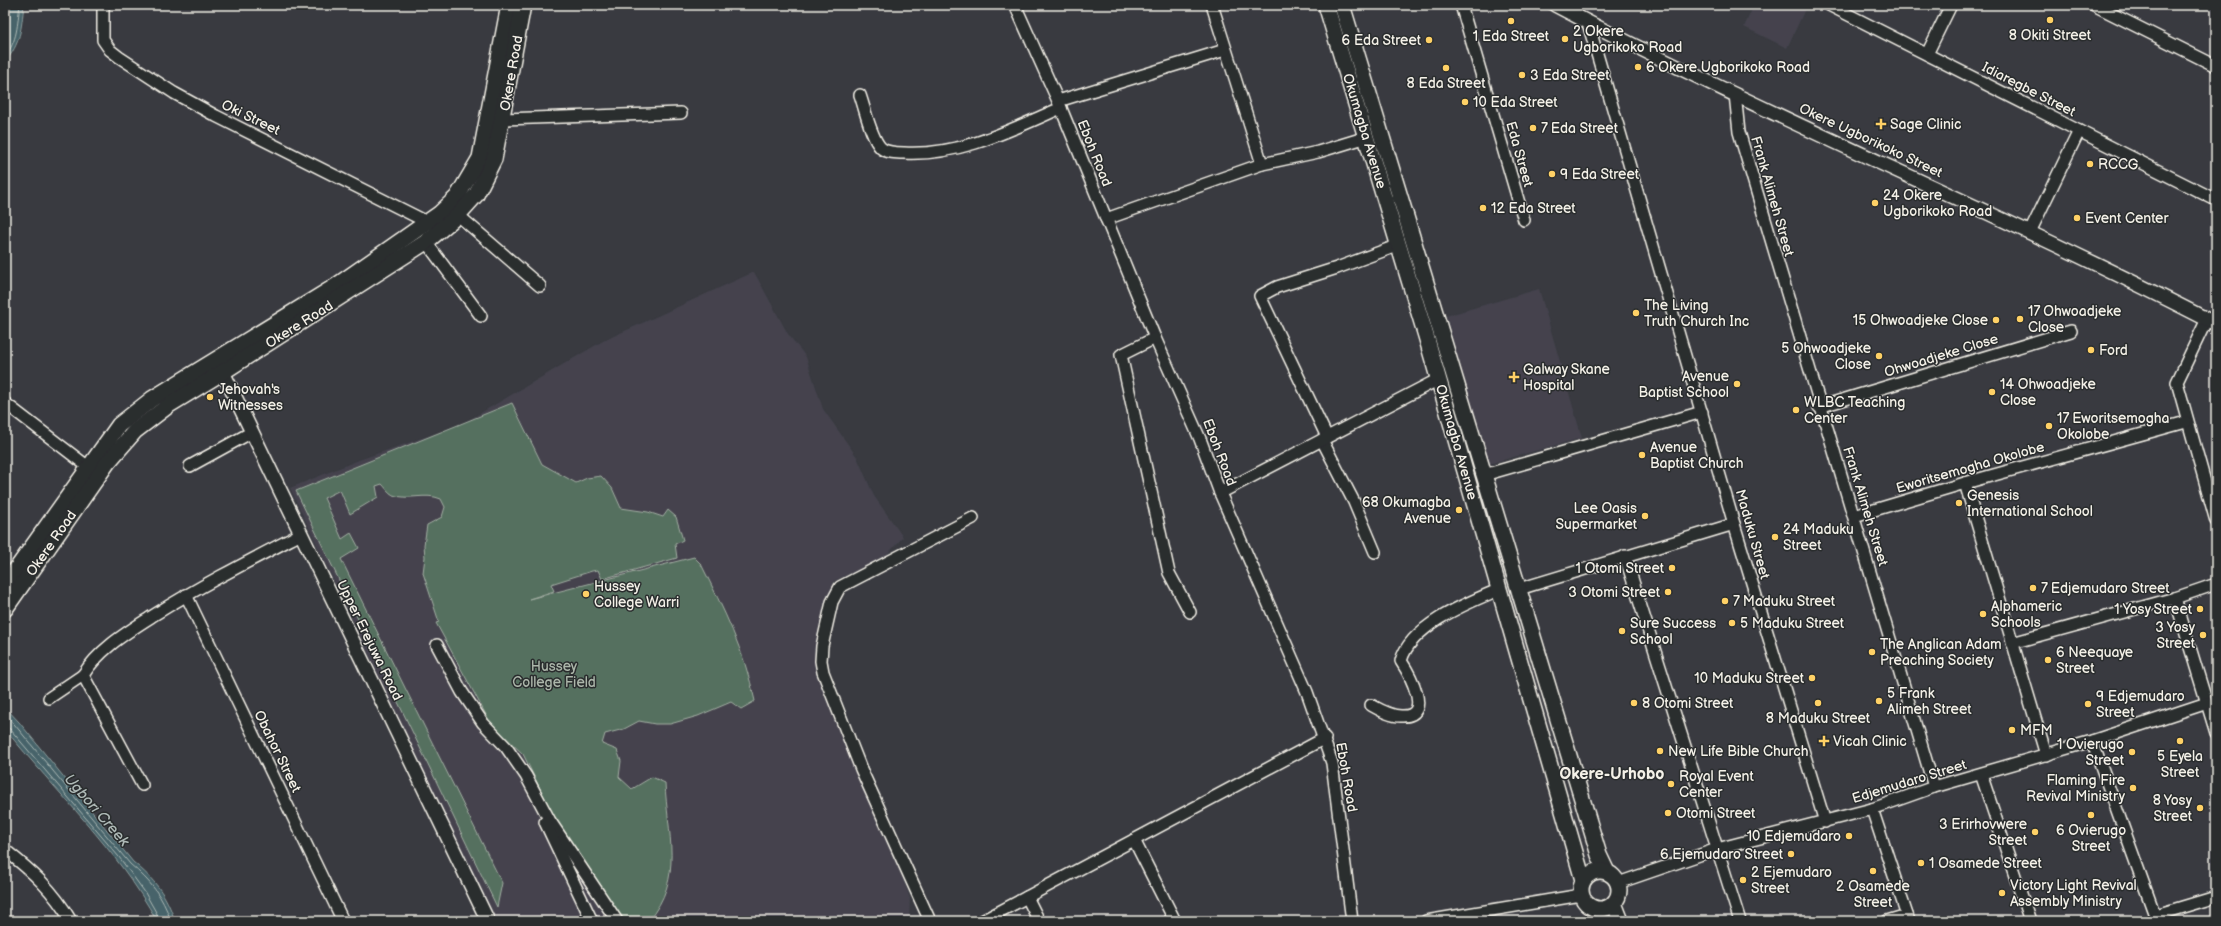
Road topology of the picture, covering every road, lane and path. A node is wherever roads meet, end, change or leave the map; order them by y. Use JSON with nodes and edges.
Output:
{"nodes":[{"id":1,"x":103,"y":5,"type":"edge"},
{"id":2,"x":509,"y":5,"type":"edge"},
{"id":3,"x":523,"y":5,"type":"edge"},
{"id":4,"x":1015,"y":5,"type":"edge"},
{"id":5,"x":1212,"y":5,"type":"edge"},
{"id":6,"x":1326,"y":5,"type":"edge"},
{"id":7,"x":1342,"y":5,"type":"edge"},
{"id":8,"x":1461,"y":5,"type":"edge"},
{"id":9,"x":1555,"y":5,"type":"edge"},
{"id":10,"x":1828,"y":5,"type":"edge"},
{"id":11,"x":1951,"y":5,"type":"edge"},
{"id":12,"x":2094,"y":5,"type":"edge"},
{"id":13,"x":1576,"y":10,"type":"edge"},
{"id":14,"x":1588,"y":22,"type":"junction"},
{"id":15,"x":1225,"y":50,"type":"junction"},
{"id":16,"x":1927,"y":54,"type":"junction"},
{"id":17,"x":2216,"y":66,"type":"edge"},
{"id":18,"x":1735,"y":94,"type":"junction"},
{"id":19,"x":860,"y":95,"type":"dead end"},
{"id":20,"x":1059,"y":104,"type":"junction"},
{"id":21,"x":681,"y":113,"type":"dead end"},
{"id":22,"x":502,"y":120,"type":"junction"},
{"id":23,"x":2079,"y":131,"type":"junction"},
{"id":24,"x":1367,"y":137,"type":"junction"},
{"id":25,"x":1262,"y":164,"type":"junction"},
{"id":26,"x":2216,"y":200,"type":"edge"},
{"id":27,"x":458,"y":215,"type":"junction"},
{"id":28,"x":1106,"y":219,"type":"junction"},
{"id":29,"x":1524,"y":220,"type":"dead end"},
{"id":30,"x":427,"y":222,"type":"junction"},
{"id":31,"x":2030,"y":232,"type":"junction"},
{"id":32,"x":426,"y":242,"type":"junction"},
{"id":33,"x":1399,"y":244,"type":"junction"},
{"id":34,"x":540,"y":286,"type":"dead end"},
{"id":35,"x":482,"y":316,"type":"dead end"},
{"id":36,"x":2211,"y":322,"type":"edge"},
{"id":37,"x":2071,"y":332,"type":"dead end"},
{"id":38,"x":1155,"y":338,"type":"junction"},
{"id":39,"x":223,"y":372,"type":"junction"},
{"id":40,"x":1439,"y":379,"type":"junction"},
{"id":41,"x":5,"y":403,"type":"edge"},
{"id":42,"x":1820,"y":407,"type":"junction"},
{"id":43,"x":1702,"y":412,"type":"junction"},
{"id":44,"x":2186,"y":422,"type":"junction"},
{"id":45,"x":252,"y":432,"type":"junction"},
{"id":46,"x":1324,"y":438,"type":"junction"},
{"id":47,"x":87,"y":466,"type":"junction"},
{"id":48,"x":190,"y":466,"type":"dead end"},
{"id":49,"x":1484,"y":475,"type":"junction"},
{"id":50,"x":1965,"y":483,"type":"junction"},
{"id":51,"x":1220,"y":493,"type":"junction"},
{"id":52,"x":1854,"y":516,"type":"junction"},
{"id":53,"x":973,"y":518,"type":"dead end"},
{"id":54,"x":2216,"y":521,"type":"edge"},
{"id":55,"x":1734,"y":524,"type":"junction"},
{"id":56,"x":301,"y":534,"type":"junction"},
{"id":57,"x":1375,"y":552,"type":"dead end"},
{"id":58,"x":1625,"y":556,"type":"junction"},
{"id":59,"x":2216,"y":584,"type":"edge"},
{"id":60,"x":5,"y":585,"type":"edge"},
{"id":61,"x":1519,"y":589,"type":"junction"},
{"id":62,"x":1498,"y":590,"type":"junction"},
{"id":63,"x":186,"y":595,"type":"junction"},
{"id":64,"x":2175,"y":598,"type":"junction"},
{"id":65,"x":5,"y":609,"type":"edge"},
{"id":66,"x":1190,"y":612,"type":"dead end"},
{"id":67,"x":2012,"y":643,"type":"junction"},
{"id":68,"x":437,"y":645,"type":"dead end"},
{"id":69,"x":83,"y":674,"type":"junction"},
{"id":70,"x":49,"y":698,"type":"dead end"},
{"id":71,"x":2207,"y":703,"type":"junction"},
{"id":72,"x":1371,"y":705,"type":"dead end"},
{"id":73,"x":2216,"y":733,"type":"edge"},
{"id":74,"x":1325,"y":738,"type":"junction"},
{"id":75,"x":2092,"y":741,"type":"junction"},
{"id":76,"x":2046,"y":755,"type":"junction"},
{"id":77,"x":516,"y":762,"type":"junction"},
{"id":78,"x":1981,"y":774,"type":"junction"},
{"id":79,"x":142,"y":785,"type":"dead end"},
{"id":80,"x":1934,"y":787,"type":"junction"},
{"id":81,"x":1872,"y":809,"type":"junction"},
{"id":82,"x":1825,"y":822,"type":"junction"},
{"id":83,"x":1134,"y":840,"type":"junction"},
{"id":84,"x":5,"y":850,"type":"edge"},
{"id":85,"x":1717,"y":850,"type":"junction"},
{"id":86,"x":1607,"y":872,"type":"junction"},
{"id":87,"x":1583,"y":880,"type":"junction"},
{"id":88,"x":1618,"y":883,"type":"junction"},
{"id":89,"x":1581,"y":895,"type":"junction"},
{"id":90,"x":1027,"y":897,"type":"junction"},
{"id":91,"x":2216,"y":897,"type":"edge"},
{"id":92,"x":1614,"y":903,"type":"junction"},
{"id":93,"x":1597,"y":915,"type":"edge"},
{"id":94,"x":1908,"y":918,"type":"edge"},
{"id":95,"x":2157,"y":918,"type":"edge"},
{"id":96,"x":71,"y":921,"type":"edge"},
{"id":97,"x":343,"y":921,"type":"edge"},
{"id":98,"x":488,"y":921,"type":"edge"},
{"id":99,"x":592,"y":921,"type":"edge"},
{"id":100,"x":617,"y":921,"type":"edge"},
{"id":101,"x":930,"y":921,"type":"edge"},
{"id":102,"x":982,"y":921,"type":"edge"},
{"id":103,"x":1039,"y":921,"type":"edge"},
{"id":104,"x":1175,"y":921,"type":"edge"},
{"id":105,"x":1352,"y":921,"type":"edge"},
{"id":106,"x":1426,"y":921,"type":"edge"},
{"id":107,"x":1621,"y":921,"type":"edge"},
{"id":108,"x":1740,"y":921,"type":"edge"},
{"id":109,"x":1887,"y":921,"type":"edge"},
{"id":110,"x":2030,"y":921,"type":"edge"}],
"edges":[{"from":1,"to":30,"type":"street","name":"Oki Street"},
{"from":2,"to":30,"type":"main road","name":"Okere Road"},
{"from":3,"to":22,"type":"main road","name":"Okere Road"},
{"from":4,"to":20,"type":"street","name":"Eboh Road"},
{"from":5,"to":15,"type":"street"},
{"from":6,"to":24,"type":"main road","name":"Okumagba Avenue"},
{"from":7,"to":49,"type":"main road","name":"Okumagba Avenue"},
{"from":8,"to":29,"type":"street","name":"Eda Street"},
{"from":9,"to":13,"type":"street","name":"Okere Ugborikoko Street"},
{"from":10,"to":16,"type":"street","name":"Idiaregbe Street"},
{"from":11,"to":16,"type":"street"},
{"from":12,"to":17,"type":"street"},
{"from":13,"to":14,"type":"street","name":"Okere Ugborikoko Street"},
{"from":14,"to":18,"type":"street","name":"Okere Ugborikoko Street"},
{"from":14,"to":43,"type":"street","name":"Maduku Street"},
{"from":15,"to":20,"type":"street"},
{"from":15,"to":25,"type":"street"},
{"from":16,"to":23,"type":"street","name":"Idiaregbe Street"},
{"from":18,"to":31,"type":"street","name":"Okere Ugborikoko Street"},
{"from":18,"to":42,"type":"street","name":"Frank Alimeh Street"},
{"from":19,"to":20,"type":"street"},
{"from":20,"to":28,"type":"street","name":"Eboh Road"},
{"from":21,"to":22,"type":"street"},
{"from":22,"to":27,"type":"main road","name":"Okere Road"},
{"from":23,"to":26,"type":"street","name":"Idiaregbe Street"},
{"from":23,"to":31,"type":"street"},
{"from":24,"to":25,"type":"street"},
{"from":24,"to":33,"type":"main road","name":"Okumagba Avenue"},
{"from":25,"to":28,"type":"street"},
{"from":27,"to":32,"type":"main road","name":"Okere Road"},
{"from":27,"to":34,"type":"street"},
{"from":28,"to":38,"type":"street","name":"Eboh Road"},
{"from":30,"to":47,"type":"main road","name":"Okere Road"},
{"from":31,"to":36,"type":"street","name":"Okere Ugborikoko Street"},
{"from":32,"to":35,"type":"street"},
{"from":32,"to":39,"type":"main road","name":"Okere Road"},
{"from":33,"to":40,"type":"main road","name":"Okumagba Avenue"},
{"from":33,"to":46,"type":"street"},
{"from":36,"to":44,"type":"street"},
{"from":37,"to":42,"type":"street","name":"Ohwoadjeke Close"},
{"from":38,"to":51,"type":"street","name":"Eboh Road"},
{"from":38,"to":66,"type":"street"},
{"from":39,"to":45,"type":"street","name":"Upper Erejuwa Road"},
{"from":39,"to":65,"type":"main road","name":"Okere Road"},
{"from":40,"to":46,"type":"street"},
{"from":40,"to":62,"type":"main road","name":"Okumagba Avenue"},
{"from":41,"to":47,"type":"street"},
{"from":42,"to":52,"type":"street","name":"Frank Alimeh Street"},
{"from":43,"to":49,"type":"street"},
{"from":43,"to":55,"type":"street","name":"Maduku Street"},
{"from":44,"to":50,"type":"street","name":"Eworitsemogha Okolobe"},
{"from":44,"to":54,"type":"street"},
{"from":45,"to":48,"type":"street"},
{"from":45,"to":56,"type":"street","name":"Upper Erejuwa Road"},
{"from":46,"to":51,"type":"street"},
{"from":46,"to":57,"type":"street"},
{"from":47,"to":60,"type":"main road","name":"Okere Road"},
{"from":49,"to":61,"type":"main road","name":"Okumagba Avenue"},
{"from":50,"to":52,"type":"street","name":"Eworitsemogha Okolobe"},
{"from":50,"to":67,"type":"street"},
{"from":51,"to":74,"type":"street","name":"Eboh Road"},
{"from":52,"to":80,"type":"street","name":"Frank Alimeh Street"},
{"from":53,"to":101,"type":"street"},
{"from":55,"to":58,"type":"street"},
{"from":55,"to":82,"type":"street","name":"Maduku Street"},
{"from":56,"to":63,"type":"street"},
{"from":56,"to":98,"type":"street","name":"Upper Erejuwa Road"},
{"from":58,"to":61,"type":"street"},
{"from":58,"to":85,"type":"street"},
{"from":59,"to":64,"type":"street"},
{"from":61,"to":86,"type":"main road","name":"Okumagba Avenue"},
{"from":62,"to":72,"type":"street"},
{"from":62,"to":87,"type":"main road","name":"Okumagba Avenue"},
{"from":63,"to":69,"type":"street"},
{"from":63,"to":97,"type":"street","name":"Obahor Street"},
{"from":64,"to":67,"type":"street"},
{"from":64,"to":71,"type":"street"},
{"from":67,"to":76,"type":"street"},
{"from":68,"to":77,"type":"street"},
{"from":69,"to":70,"type":"street"},
{"from":69,"to":79,"type":"street"},
{"from":71,"to":73,"type":"street"},
{"from":71,"to":75,"type":"street","name":"Edjemudaro Street"},
{"from":74,"to":83,"type":"street"},
{"from":74,"to":105,"type":"street","name":"Eboh Road"},
{"from":75,"to":76,"type":"street","name":"Edjemudaro Street"},
{"from":75,"to":95,"type":"street"},
{"from":76,"to":78,"type":"street","name":"Edjemudaro Street"},
{"from":77,"to":99,"type":"street"},
{"from":77,"to":100,"type":"street"},
{"from":78,"to":80,"type":"street","name":"Edjemudaro Street"},
{"from":78,"to":110,"type":"street"},
{"from":80,"to":81,"type":"street","name":"Edjemudaro Street"},
{"from":81,"to":82,"type":"street","name":"Edjemudaro Street"},
{"from":81,"to":94,"type":"street"},
{"from":82,"to":85,"type":"street","name":"Edjemudaro Street"},
{"from":83,"to":90,"type":"street"},
{"from":83,"to":104,"type":"street"},
{"from":84,"to":96,"type":"street"},
{"from":85,"to":88,"type":"street","name":"Edjemudaro Street"},
{"from":85,"to":108,"type":"street"},
{"from":86,"to":87,"type":"main road"},
{"from":86,"to":88,"type":"main road"},
{"from":87,"to":89,"type":"main road"},
{"from":88,"to":92,"type":"main road"},
{"from":89,"to":93,"type":"main road"},
{"from":89,"to":106,"type":"street"},
{"from":90,"to":102,"type":"street"},
{"from":90,"to":103,"type":"street"},
{"from":91,"to":95,"type":"street"},
{"from":92,"to":93,"type":"main road"},
{"from":92,"to":107,"type":"main road"},
{"from":94,"to":109,"type":"street"}]}
